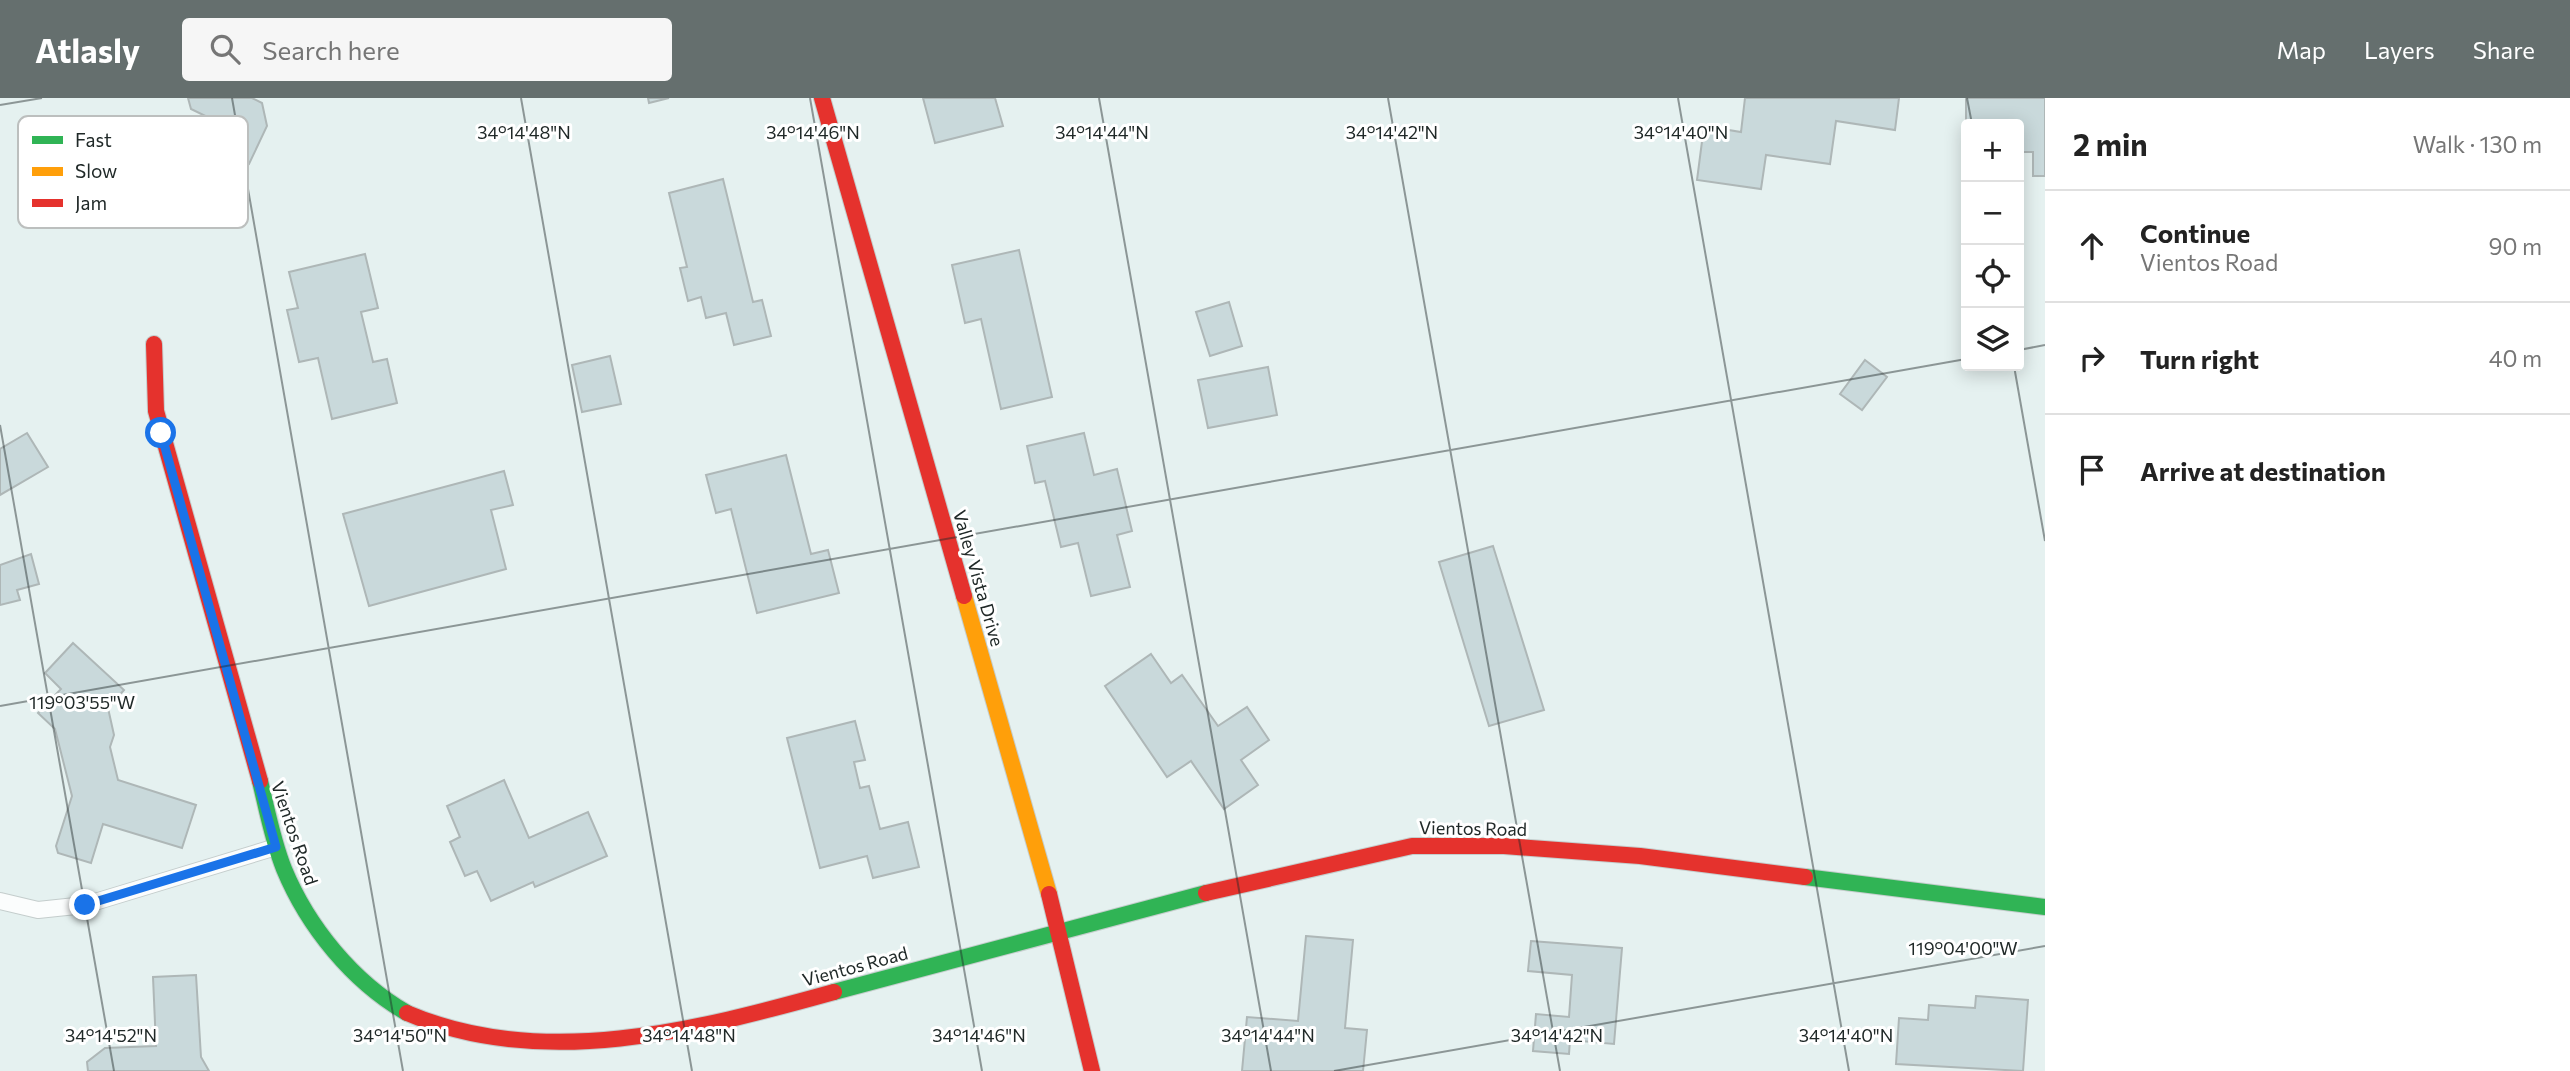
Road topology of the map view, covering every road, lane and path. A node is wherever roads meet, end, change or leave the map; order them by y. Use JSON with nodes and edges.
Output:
{"nodes":[{"id":1,"x":822,"y":98,"type":"edge"},
{"id":2,"x":154,"y":344,"type":"dead end"},
{"id":3,"x":276,"y":847,"type":"junction"},
{"id":4,"x":0,"y":901,"type":"edge"},
{"id":5,"x":2045,"y":907,"type":"edge"},
{"id":6,"x":1059,"y":929,"type":"junction"},
{"id":7,"x":1092,"y":1071,"type":"edge"}],
"edges":[{"from":1,"to":6,"type":"street","name":"Valley Vista Drive"},
{"from":2,"to":3,"type":"street","name":"Vientos Road"},
{"from":3,"to":4,"type":"lane"},
{"from":3,"to":6,"type":"street","name":"Vientos Road"},
{"from":5,"to":6,"type":"street","name":"Vientos Road"},
{"from":6,"to":7,"type":"street","name":"Valley Vista Drive"}]}
